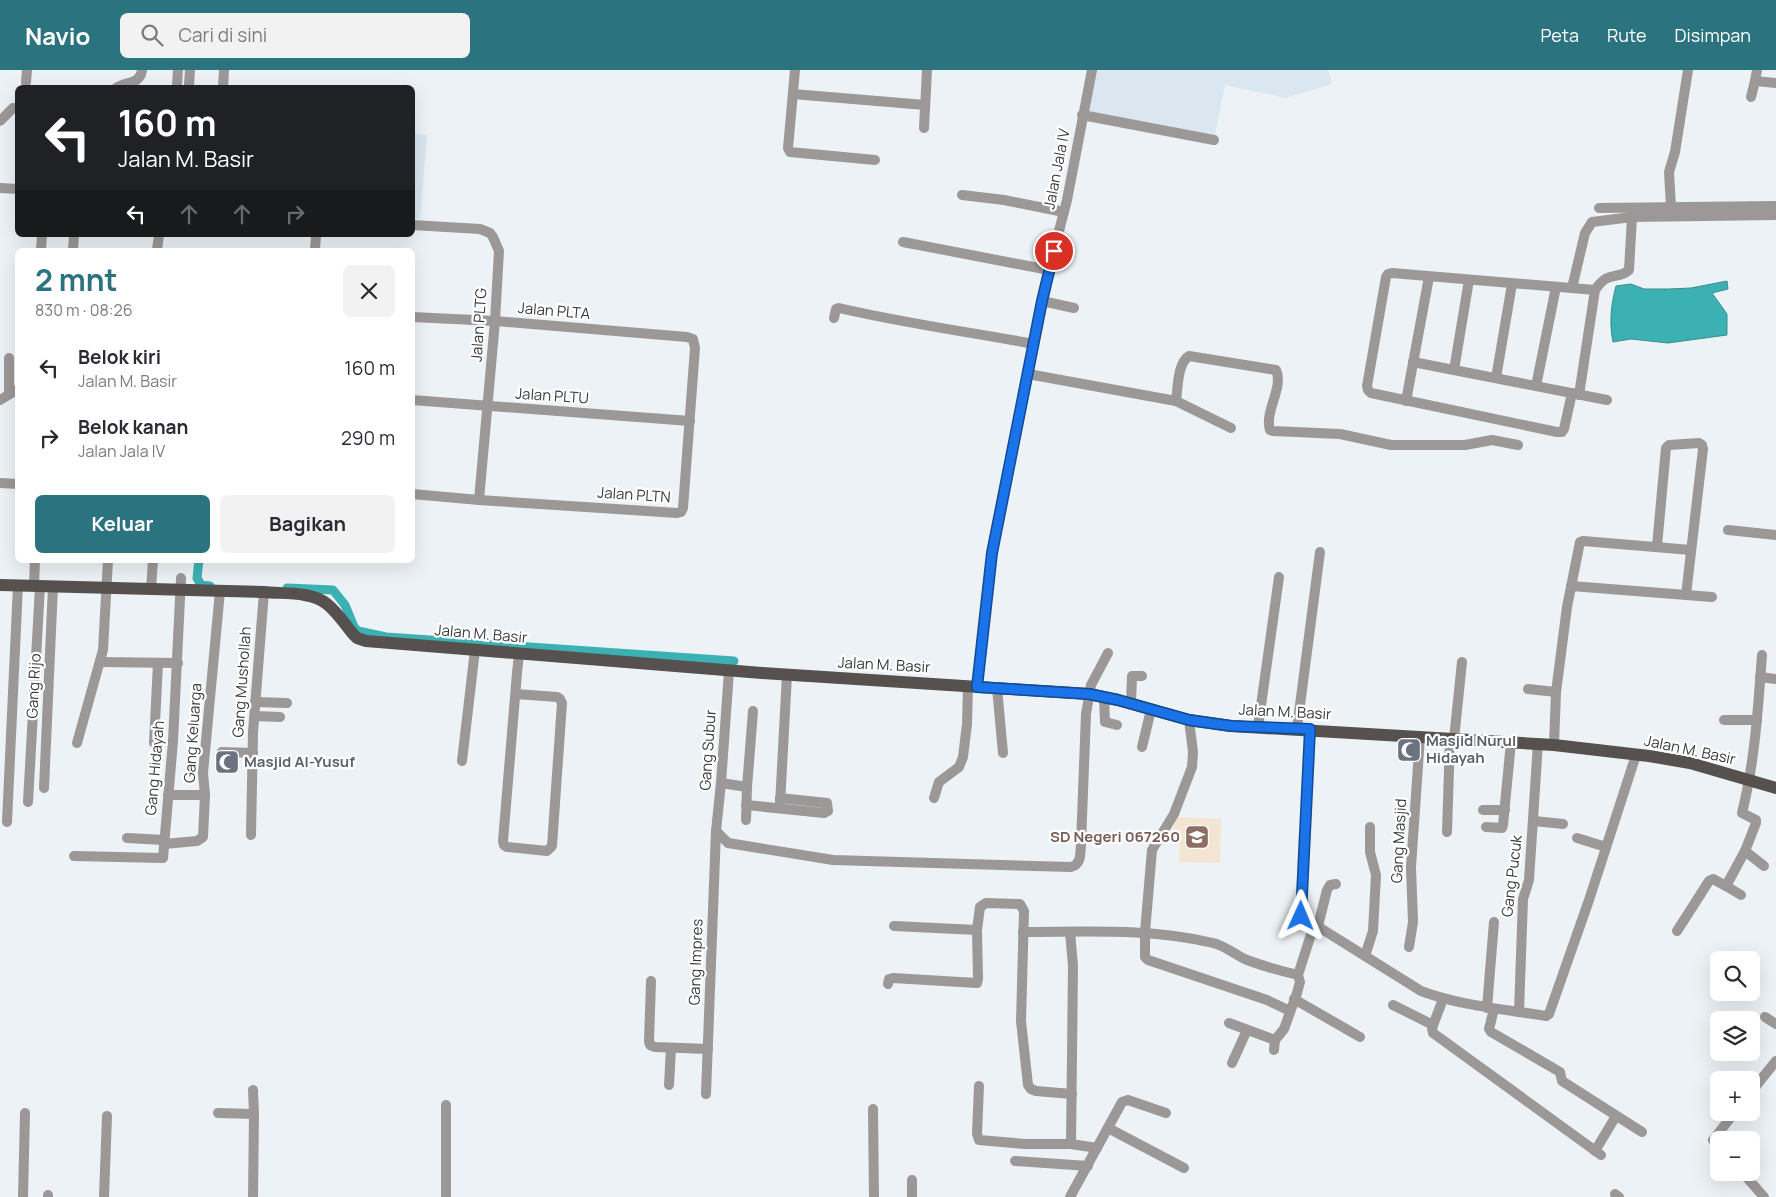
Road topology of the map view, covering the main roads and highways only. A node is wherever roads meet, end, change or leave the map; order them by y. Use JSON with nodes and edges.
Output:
{"nodes":[{"id":1,"x":0,"y":585,"type":"edge"},
{"id":2,"x":1775,"y":784,"type":"edge"}],
"edges":[{"from":1,"to":2,"type":"main road","name":"Jalan M. Basir"}]}
